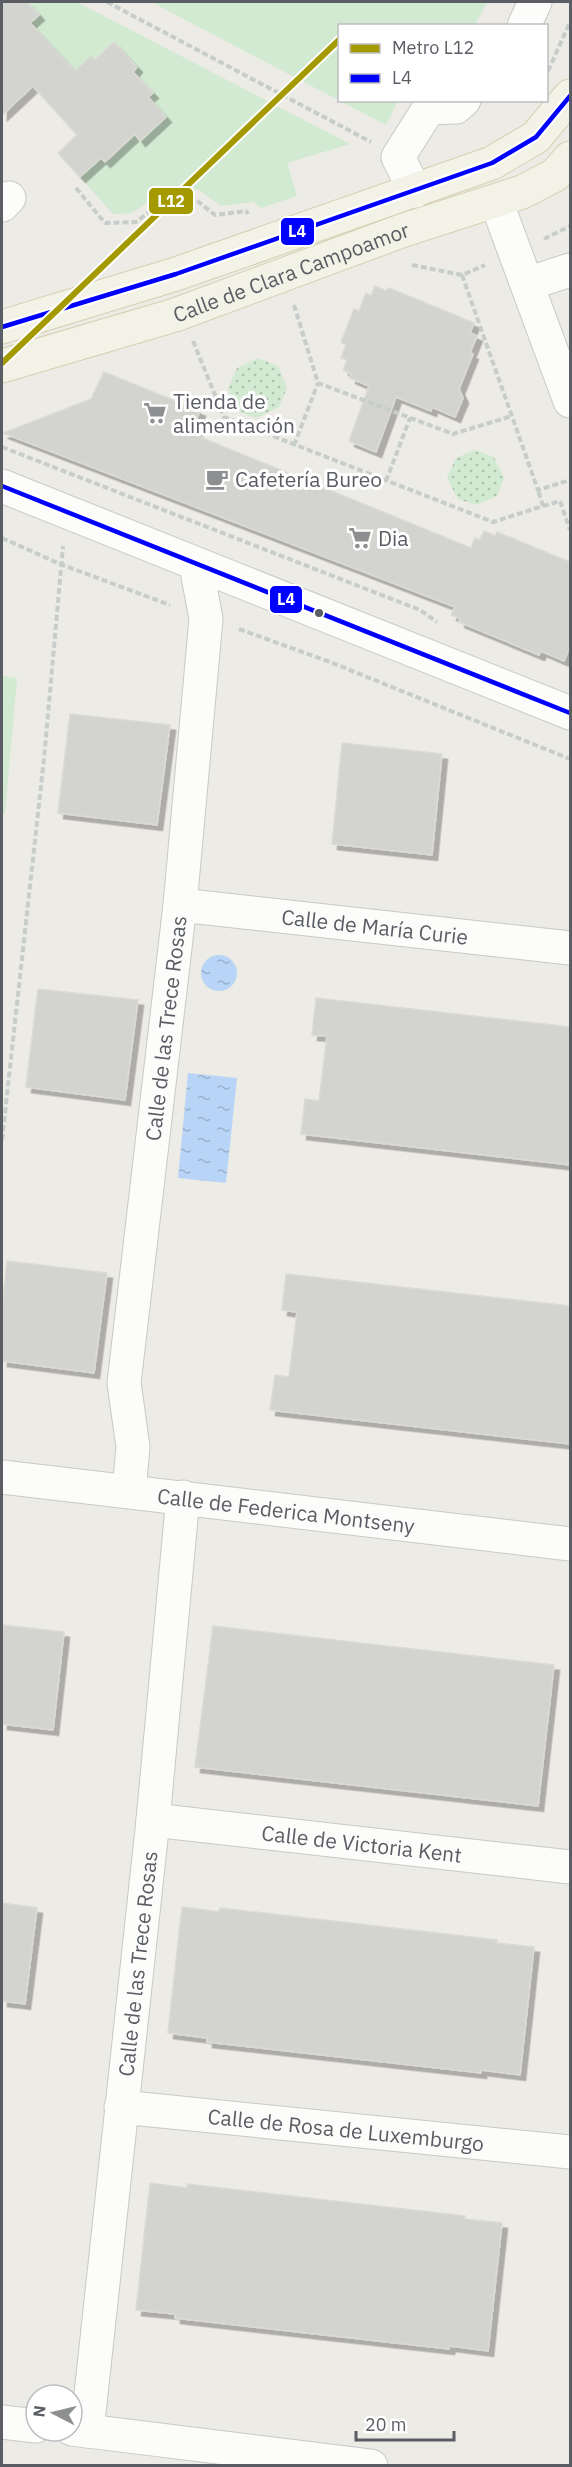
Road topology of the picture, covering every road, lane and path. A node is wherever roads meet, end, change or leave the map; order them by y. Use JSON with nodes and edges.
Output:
{"nodes":[{"id":1,"x":107,"y":2,"type":"edge"},
{"id":2,"x":535,"y":2,"type":"edge"},
{"id":3,"x":570,"y":22,"type":"edge"},
{"id":4,"x":525,"y":24,"type":"edge"},
{"id":5,"x":548,"y":70,"type":"edge"},
{"id":6,"x":570,"y":96,"type":"edge"},
{"id":7,"x":461,"y":102,"type":"edge"},
{"id":8,"x":375,"y":152,"type":"dead end"},
{"id":9,"x":570,"y":158,"type":"edge"},
{"id":10,"x":76,"y":188,"type":"dead end"},
{"id":11,"x":415,"y":191,"type":"junction"},
{"id":12,"x":496,"y":201,"type":"junction"},
{"id":13,"x":252,"y":220,"type":"dead end"},
{"id":14,"x":570,"y":226,"type":"edge"},
{"id":15,"x":536,"y":243,"type":"dead end"},
{"id":16,"x":570,"y":270,"type":"edge"},
{"id":17,"x":462,"y":275,"type":"dead end"},
{"id":18,"x":527,"y":284,"type":"junction"},
{"id":19,"x":294,"y":305,"type":"dead end"},
{"id":20,"x":2,"y":327,"type":"edge"},
{"id":21,"x":192,"y":339,"type":"dead end"},
{"id":22,"x":2,"y":366,"type":"edge"},
{"id":23,"x":318,"y":383,"type":"junction"},
{"id":24,"x":570,"y":401,"type":"edge"},
{"id":25,"x":512,"y":416,"type":"junction"},
{"id":26,"x":410,"y":418,"type":"junction"},
{"id":27,"x":294,"y":445,"type":"junction"},
{"id":28,"x":2,"y":447,"type":"edge"},
{"id":29,"x":570,"y":480,"type":"edge"},
{"id":30,"x":386,"y":481,"type":"junction"},
{"id":31,"x":2,"y":486,"type":"edge"},
{"id":32,"x":538,"y":490,"type":"junction"},
{"id":33,"x":543,"y":506,"type":"junction"},
{"id":34,"x":68,"y":513,"type":"junction"},
{"id":35,"x":570,"y":530,"type":"edge"},
{"id":36,"x":2,"y":538,"type":"edge"},
{"id":37,"x":60,"y":564,"type":"junction"},
{"id":38,"x":196,"y":565,"type":"junction"},
{"id":39,"x":206,"y":619,"type":"junction"},
{"id":40,"x":439,"y":623,"type":"dead end"},
{"id":41,"x":570,"y":712,"type":"edge"},
{"id":42,"x":570,"y":759,"type":"edge"},
{"id":43,"x":180,"y":905,"type":"junction"},
{"id":44,"x":570,"y":948,"type":"edge"},
{"id":45,"x":2,"y":1140,"type":"edge"},
{"id":46,"x":2,"y":1477,"type":"edge"},
{"id":47,"x":129,"y":1491,"type":"junction"},
{"id":48,"x":183,"y":1497,"type":"junction"},
{"id":49,"x":570,"y":1544,"type":"edge"},
{"id":50,"x":153,"y":1820,"type":"junction"},
{"id":51,"x":570,"y":1867,"type":"edge"},
{"id":52,"x":121,"y":2107,"type":"junction"},
{"id":53,"x":570,"y":2152,"type":"edge"},
{"id":54,"x":84,"y":2398,"type":"edge"},
{"id":55,"x":2,"y":2422,"type":"edge"},
{"id":56,"x":24,"y":2425,"type":"edge"},
{"id":57,"x":84,"y":2430,"type":"edge"},
{"id":58,"x":371,"y":2466,"type":"edge"}],
"edges":[{"from":1,"to":8,"type":"path"},
{"from":2,"to":4,"type":"street"},
{"from":3,"to":5,"type":"path"},
{"from":6,"to":11,"type":"main road","name":"Calle de Clara Campoamor"},
{"from":7,"to":11,"type":"street"},
{"from":9,"to":12,"type":"main road","name":"Calle de Clara Campoamor"},
{"from":10,"to":13,"type":"path"},
{"from":11,"to":20,"type":"main road","name":"Calle de Clara Campoamor"},
{"from":12,"to":18,"type":"street"},
{"from":12,"to":22,"type":"main road","name":"Calle de Clara Campoamor"},
{"from":14,"to":15,"type":"path"},
{"from":16,"to":18,"type":"street"},
{"from":17,"to":25,"type":"path"},
{"from":18,"to":24,"type":"street"},
{"from":19,"to":23,"type":"path"},
{"from":21,"to":27,"type":"path"},
{"from":23,"to":26,"type":"path"},
{"from":23,"to":27,"type":"path"},
{"from":25,"to":26,"type":"path"},
{"from":25,"to":32,"type":"path"},
{"from":26,"to":30,"type":"path"},
{"from":27,"to":30,"type":"path"},
{"from":28,"to":40,"type":"path"},
{"from":29,"to":32,"type":"path"},
{"from":30,"to":33,"type":"path"},
{"from":31,"to":34,"type":"street"},
{"from":32,"to":33,"type":"path"},
{"from":33,"to":35,"type":"path"},
{"from":34,"to":37,"type":"path"},
{"from":34,"to":38,"type":"street"},
{"from":36,"to":37,"type":"path"},
{"from":37,"to":39,"type":"path"},
{"from":37,"to":45,"type":"path"},
{"from":38,"to":39,"type":"street","name":"Calle de las Trece Rosas"},
{"from":38,"to":41,"type":"street"},
{"from":39,"to":42,"type":"path"},
{"from":39,"to":43,"type":"street","name":"Calle de las Trece Rosas"},
{"from":43,"to":44,"type":"street","name":"Calle de María Curie"},
{"from":43,"to":47,"type":"street","name":"Calle de las Trece Rosas"},
{"from":46,"to":47,"type":"street","name":"Calle de Federica Montseny"},
{"from":47,"to":48,"type":"street","name":"Calle de Federica Montseny"},
{"from":48,"to":49,"type":"street","name":"Calle de Federica Montseny"},
{"from":48,"to":50,"type":"street","name":"Calle de las Trece Rosas"},
{"from":50,"to":51,"type":"street","name":"Calle de Victoria Kent"},
{"from":50,"to":52,"type":"street","name":"Calle de las Trece Rosas"},
{"from":52,"to":53,"type":"street","name":"Calle de Rosa de Luxemburgo"},
{"from":52,"to":54,"type":"street","name":"Calle de las Trece Rosas"},
{"from":55,"to":56,"type":"street"},
{"from":57,"to":58,"type":"street"}]}
